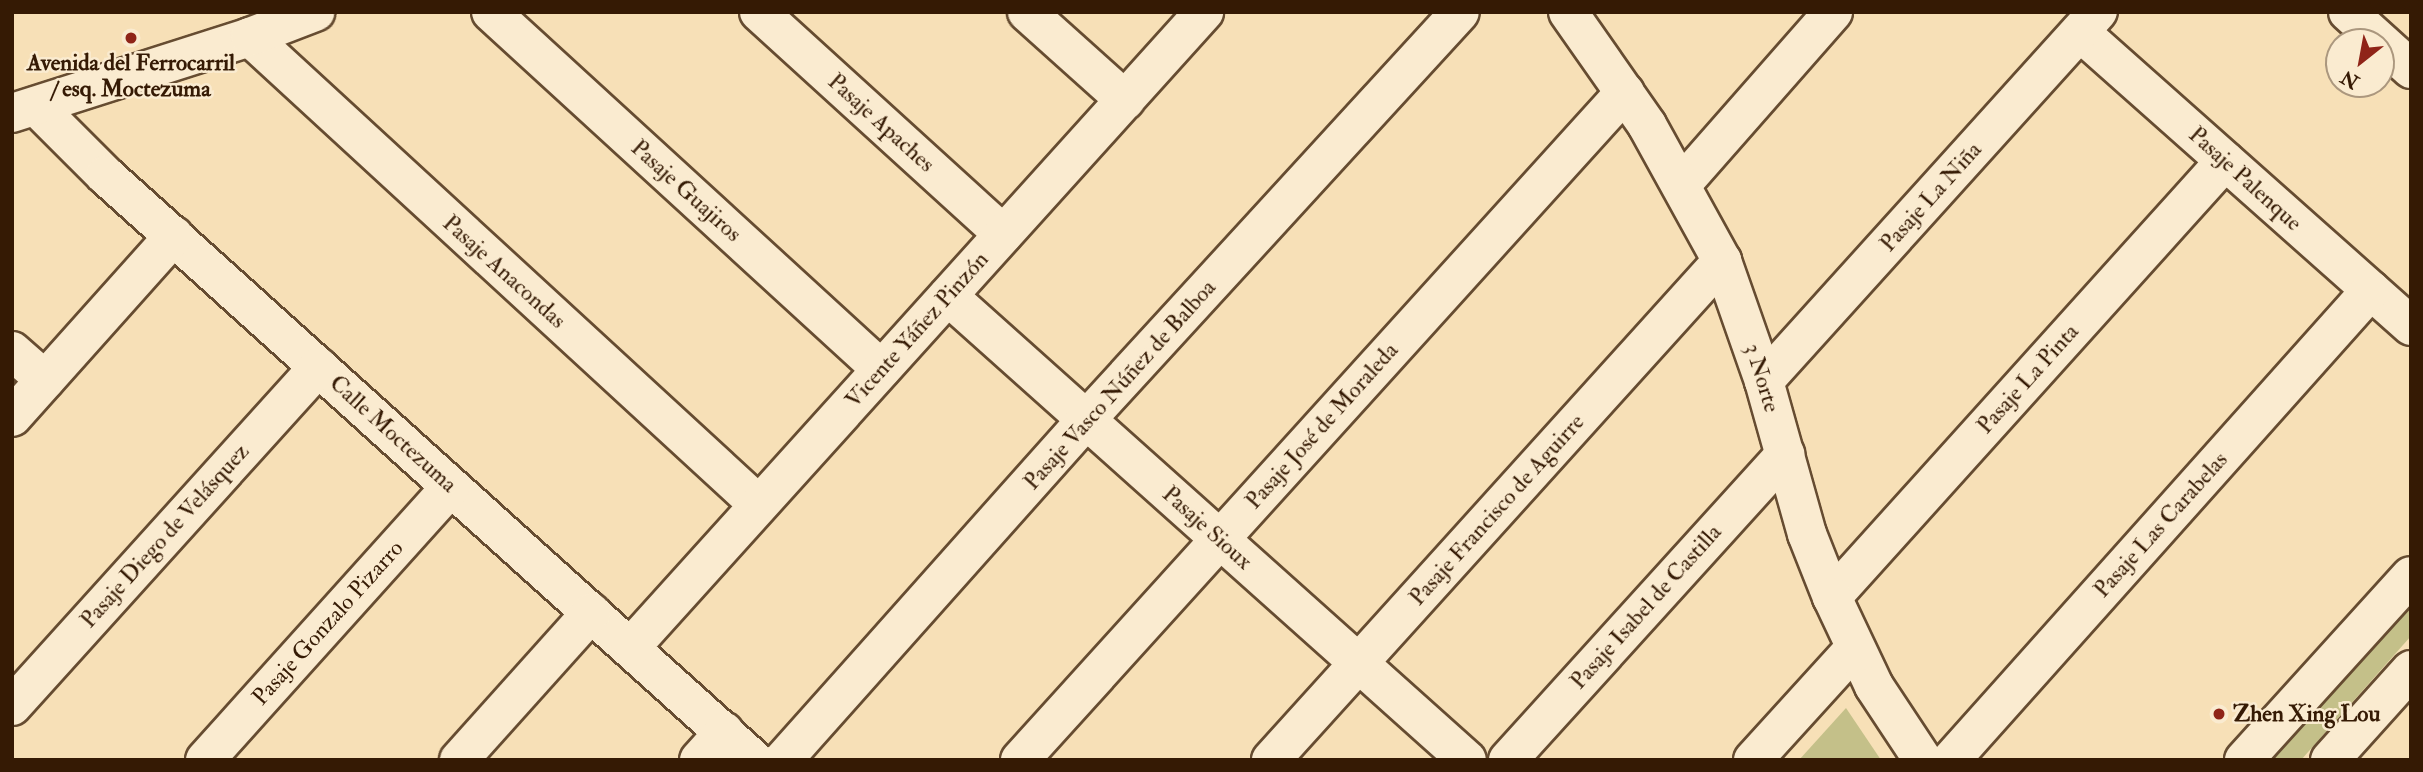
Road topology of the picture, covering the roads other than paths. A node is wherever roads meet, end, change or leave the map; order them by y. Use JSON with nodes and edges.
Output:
{"nodes":[{"id":1,"x":315,"y":12,"type":"edge"},
{"id":2,"x":491,"y":12,"type":"edge"},
{"id":3,"x":759,"y":12,"type":"edge"},
{"id":4,"x":1027,"y":12,"type":"edge"},
{"id":5,"x":1204,"y":12,"type":"edge"},
{"id":6,"x":1460,"y":12,"type":"edge"},
{"id":7,"x":1833,"y":12,"type":"edge"},
{"id":8,"x":2348,"y":12,"type":"edge"},
{"id":9,"x":1570,"y":13,"type":"edge"},
{"id":10,"x":2089,"y":22,"type":"edge"},
{"id":11,"x":250,"y":37,"type":"junction"},
{"id":12,"x":2411,"y":68,"type":"edge"},
{"id":13,"x":1625,"y":92,"type":"junction"},
{"id":14,"x":1125,"y":100,"type":"junction"},
{"id":15,"x":24,"y":110,"type":"edge"},
{"id":16,"x":2225,"y":161,"type":"junction"},
{"id":17,"x":1682,"y":184,"type":"junction"},
{"id":18,"x":1003,"y":234,"type":"junction"},
{"id":19,"x":174,"y":236,"type":"junction"},
{"id":20,"x":1722,"y":261,"type":"junction"},
{"id":21,"x":2371,"y":290,"type":"junction"},
{"id":22,"x":948,"y":296,"type":"junction"},
{"id":23,"x":2411,"y":326,"type":"edge"},
{"id":24,"x":12,"y":351,"type":"edge"},
{"id":25,"x":318,"y":367,"type":"junction"},
{"id":26,"x":881,"y":369,"type":"junction"},
{"id":27,"x":45,"y":380,"type":"junction"},
{"id":28,"x":1764,"y":381,"type":"junction"},
{"id":29,"x":12,"y":417,"type":"edge"},
{"id":30,"x":1086,"y":420,"type":"junction"},
{"id":31,"x":1785,"y":454,"type":"junction"},
{"id":32,"x":451,"y":486,"type":"junction"},
{"id":33,"x":760,"y":505,"type":"junction"},
{"id":34,"x":1220,"y":539,"type":"junction"},
{"id":35,"x":2411,"y":576,"type":"edge"},
{"id":36,"x":1832,"y":597,"type":"junction"},
{"id":37,"x":591,"y":613,"type":"junction"},
{"id":38,"x":630,"y":648,"type":"junction"},
{"id":39,"x":1854,"y":649,"type":"junction"},
{"id":40,"x":1358,"y":663,"type":"junction"},
{"id":41,"x":2411,"y":670,"type":"edge"},
{"id":42,"x":12,"y":706,"type":"edge"},
{"id":43,"x":711,"y":746,"type":"edge"},
{"id":44,"x":205,"y":760,"type":"edge"},
{"id":45,"x":459,"y":760,"type":"edge"},
{"id":46,"x":754,"y":760,"type":"edge"},
{"id":47,"x":783,"y":760,"type":"edge"},
{"id":48,"x":1020,"y":760,"type":"edge"},
{"id":49,"x":1271,"y":760,"type":"edge"},
{"id":50,"x":1467,"y":760,"type":"edge"},
{"id":51,"x":1508,"y":760,"type":"edge"},
{"id":52,"x":1753,"y":760,"type":"edge"},
{"id":53,"x":1923,"y":760,"type":"edge"},
{"id":54,"x":1951,"y":760,"type":"edge"},
{"id":55,"x":2244,"y":760,"type":"edge"},
{"id":56,"x":2330,"y":760,"type":"edge"}],
"edges":[{"from":1,"to":11,"type":"street"},
{"from":2,"to":26,"type":"street","name":"Pasaje Guajiros"},
{"from":3,"to":18,"type":"street","name":"Pasaje Apaches"},
{"from":4,"to":14,"type":"street"},
{"from":5,"to":14,"type":"street","name":"Vicente Yáñez Pinzón"},
{"from":6,"to":30,"type":"street","name":"Pasaje Vasco Núñez de Balboa"},
{"from":7,"to":17,"type":"street"},
{"from":8,"to":12,"type":"street"},
{"from":9,"to":13,"type":"street","name":"3 Norte"},
{"from":10,"to":16,"type":"street","name":"Pasaje Palenque"},
{"from":10,"to":28,"type":"street","name":"Pasaje La Niña"},
{"from":11,"to":15,"type":"street"},
{"from":11,"to":33,"type":"street","name":"Pasaje Anacondas"},
{"from":13,"to":17,"type":"street","name":"3 Norte"},
{"from":13,"to":34,"type":"street","name":"Pasaje José de Moraleda"},
{"from":14,"to":18,"type":"street","name":"Vicente Yáñez Pinzón"},
{"from":15,"to":19,"type":"street","name":"Calle Moctezuma"},
{"from":16,"to":21,"type":"street","name":"Pasaje Palenque"},
{"from":16,"to":36,"type":"street","name":"Pasaje La Pinta"},
{"from":17,"to":20,"type":"street","name":"3 Norte"},
{"from":18,"to":22,"type":"street","name":"Vicente Yáñez Pinzón"},
{"from":19,"to":25,"type":"street","name":"Calle Moctezuma"},
{"from":19,"to":27,"type":"street"},
{"from":20,"to":28,"type":"street","name":"3 Norte"},
{"from":20,"to":40,"type":"street","name":"Pasaje Francisco de Aguirre"},
{"from":21,"to":23,"type":"street","name":"Pasaje Palenque"},
{"from":21,"to":54,"type":"street","name":"Pasaje Las Carabelas"},
{"from":22,"to":26,"type":"street","name":"Vicente Yáñez Pinzón"},
{"from":22,"to":30,"type":"street","name":"Pasaje Sioux"},
{"from":24,"to":27,"type":"street"},
{"from":25,"to":32,"type":"street","name":"Calle Moctezuma"},
{"from":25,"to":42,"type":"street","name":"Pasaje Diego de Velásquez"},
{"from":26,"to":33,"type":"street","name":"Vicente Yáñez Pinzón"},
{"from":27,"to":29,"type":"street"},
{"from":28,"to":31,"type":"street","name":"3 Norte"},
{"from":30,"to":34,"type":"street","name":"Pasaje Sioux"},
{"from":30,"to":47,"type":"street","name":"Pasaje Vasco Núñez de Balboa"},
{"from":31,"to":36,"type":"street","name":"3 Norte"},
{"from":31,"to":51,"type":"street","name":"Pasaje Isabel de Castilla"},
{"from":32,"to":37,"type":"street","name":"Calle Moctezuma"},
{"from":32,"to":44,"type":"street","name":"Pasaje Gonzalo Pizarro"},
{"from":33,"to":38,"type":"street","name":"Vicente Yáñez Pinzón"},
{"from":34,"to":40,"type":"street","name":"Pasaje Sioux"},
{"from":34,"to":48,"type":"street","name":"Pasaje José de Moraleda"},
{"from":35,"to":55,"type":"street"},
{"from":36,"to":39,"type":"street","name":"3 Norte"},
{"from":37,"to":38,"type":"street","name":"Calle Moctezuma"},
{"from":37,"to":45,"type":"street"},
{"from":38,"to":43,"type":"street","name":"Calle Moctezuma"},
{"from":39,"to":52,"type":"street"},
{"from":39,"to":53,"type":"street","name":"3 Norte"},
{"from":40,"to":49,"type":"street","name":"Pasaje Francisco de Aguirre"},
{"from":40,"to":50,"type":"street","name":"Pasaje Sioux"},
{"from":41,"to":56,"type":"street"},
{"from":43,"to":46,"type":"street","name":"Calle Moctezuma"}]}
